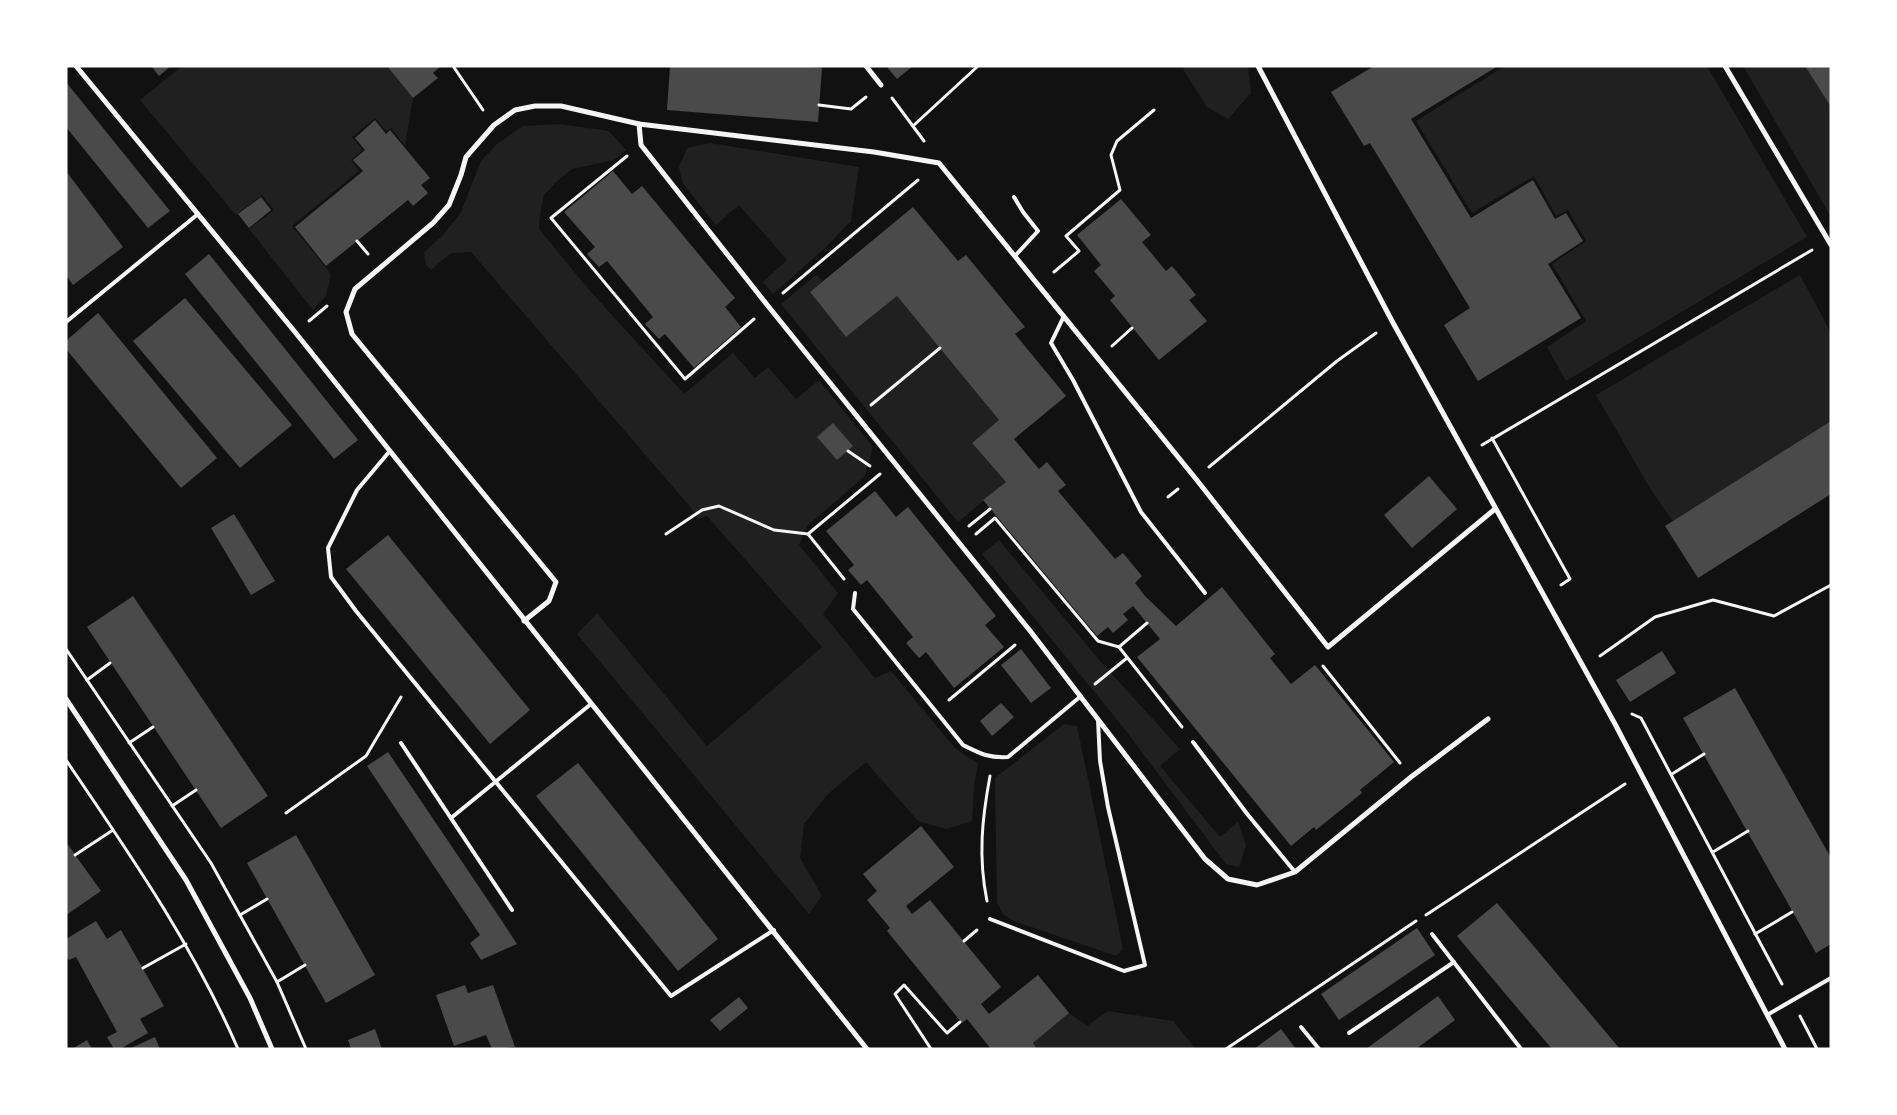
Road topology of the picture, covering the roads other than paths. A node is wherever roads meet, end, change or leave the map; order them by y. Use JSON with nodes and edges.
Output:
{"nodes":[{"id":1,"x":76,"y":66,"type":"edge"},
{"id":2,"x":866,"y":66,"type":"edge"},
{"id":3,"x":1258,"y":66,"type":"edge"},
{"id":4,"x":1725,"y":66,"type":"edge"},
{"id":5,"x":881,"y":85,"type":"road end"},
{"id":6,"x":639,"y":124,"type":"junction"},
{"id":7,"x":1014,"y":197,"type":"dead end"},
{"id":8,"x":198,"y":214,"type":"junction"},
{"id":9,"x":1829,"y":243,"type":"edge"},
{"id":10,"x":1015,"y":256,"type":"junction"},
{"id":11,"x":1064,"y":316,"type":"junction"},
{"id":12,"x":66,"y":322,"type":"edge"},
{"id":13,"x":389,"y":452,"type":"junction"},
{"id":14,"x":1495,"y":509,"type":"junction"},
{"id":15,"x":855,"y":593,"type":"dead end"},
{"id":16,"x":1205,"y":593,"type":"dead end"},
{"id":17,"x":524,"y":621,"type":"junction"},
{"id":18,"x":1081,"y":696,"type":"junction"},
{"id":19,"x":66,"y":699,"type":"edge"},
{"id":20,"x":591,"y":704,"type":"junction"},
{"id":21,"x":1098,"y":717,"type":"junction"},
{"id":22,"x":1488,"y":719,"type":"dead end"},
{"id":23,"x":1193,"y":742,"type":"road end"},
{"id":24,"x":400,"y":743,"type":"dead end"},
{"id":25,"x":496,"y":782,"type":"junction"},
{"id":26,"x":450,"y":818,"type":"junction"},
{"id":27,"x":1295,"y":872,"type":"junction"},
{"id":28,"x":512,"y":910,"type":"dead end"},
{"id":29,"x":990,"y":919,"type":"road end"},
{"id":30,"x":774,"y":930,"type":"junction"},
{"id":31,"x":1432,"y":934,"type":"dead end"},
{"id":32,"x":1454,"y":962,"type":"junction"},
{"id":33,"x":1831,"y":978,"type":"edge"},
{"id":34,"x":1767,"y":1015,"type":"junction"},
{"id":35,"x":1301,"y":1027,"type":"dead end"},
{"id":36,"x":1349,"y":1033,"type":"dead end"},
{"id":37,"x":272,"y":1049,"type":"edge"},
{"id":38,"x":867,"y":1049,"type":"edge"},
{"id":39,"x":1319,"y":1049,"type":"edge"},
{"id":40,"x":1521,"y":1049,"type":"edge"},
{"id":41,"x":1785,"y":1049,"type":"edge"}],
"edges":[{"from":1,"to":8,"type":"street"},
{"from":2,"to":5,"type":"street"},
{"from":3,"to":14,"type":"street"},
{"from":4,"to":9,"type":"street"},
{"from":6,"to":10,"type":"street"},
{"from":6,"to":17,"type":"street"},
{"from":6,"to":18,"type":"street"},
{"from":7,"to":10,"type":"lane"},
{"from":8,"to":12,"type":"lane"},
{"from":8,"to":13,"type":"street"},
{"from":10,"to":11,"type":"street"},
{"from":11,"to":14,"type":"street"},
{"from":11,"to":16,"type":"lane"},
{"from":13,"to":17,"type":"street"},
{"from":13,"to":25,"type":"lane"},
{"from":14,"to":34,"type":"street"},
{"from":15,"to":18,"type":"lane"},
{"from":17,"to":20,"type":"street"},
{"from":18,"to":21,"type":"street"},
{"from":19,"to":37,"type":"street"},
{"from":20,"to":25,"type":"lane"},
{"from":20,"to":30,"type":"street"},
{"from":21,"to":27,"type":"street"},
{"from":21,"to":29,"type":"lane"},
{"from":22,"to":27,"type":"street"},
{"from":23,"to":27,"type":"lane"},
{"from":24,"to":26,"type":"lane"},
{"from":25,"to":26,"type":"lane"},
{"from":25,"to":30,"type":"lane"},
{"from":26,"to":28,"type":"lane"},
{"from":30,"to":38,"type":"street"},
{"from":31,"to":32,"type":"lane"},
{"from":32,"to":36,"type":"lane"},
{"from":32,"to":40,"type":"lane"},
{"from":33,"to":34,"type":"lane"},
{"from":34,"to":41,"type":"street"},
{"from":35,"to":39,"type":"lane"}]}
